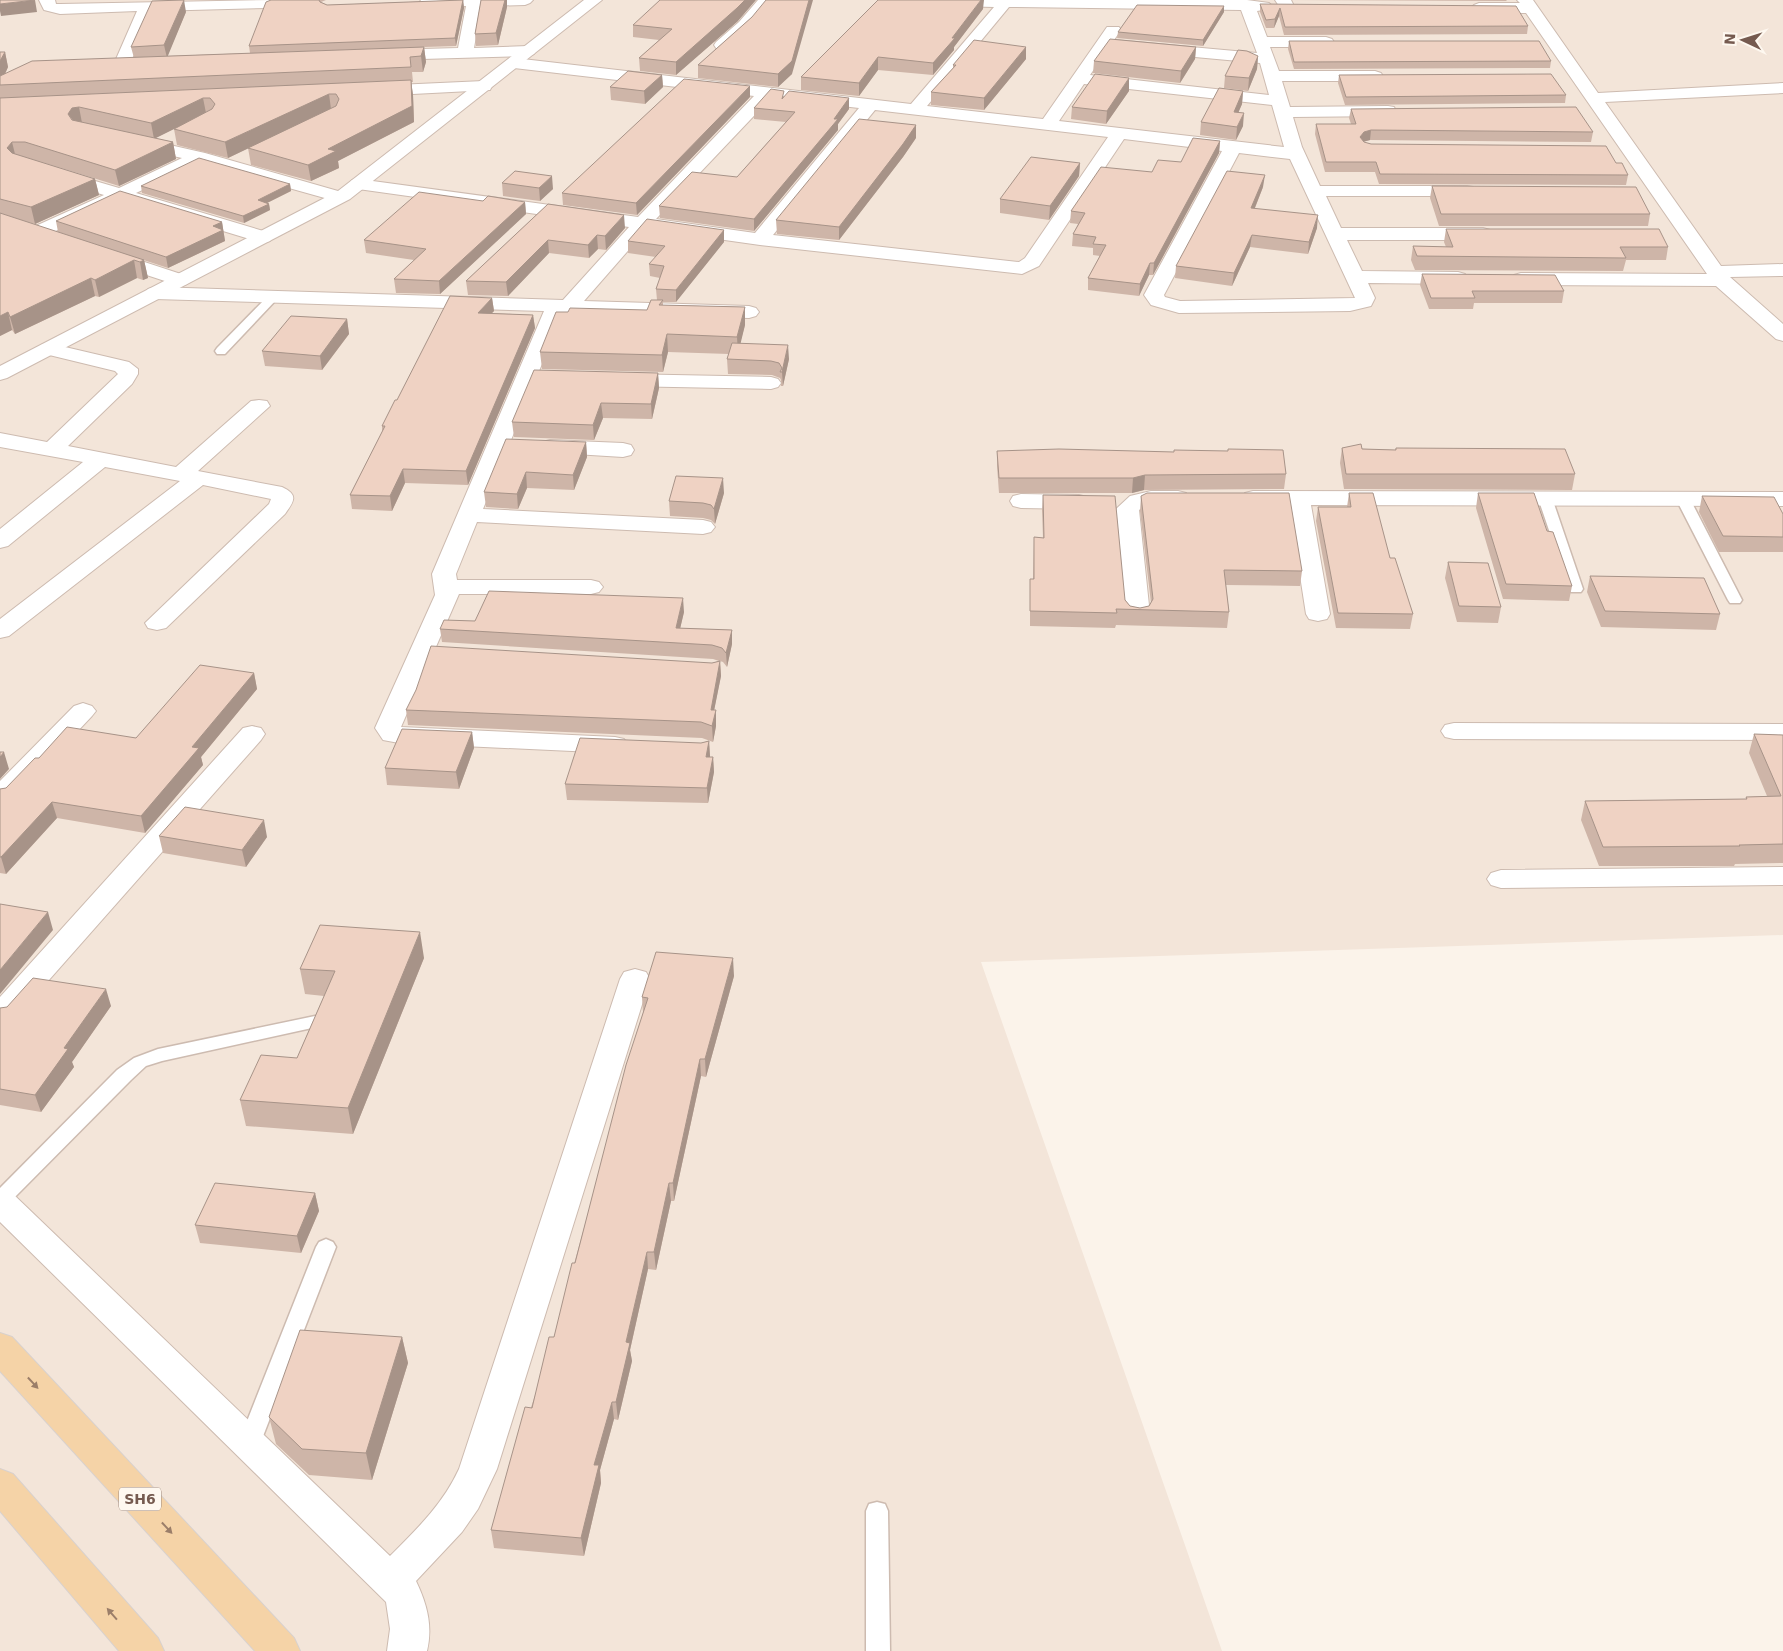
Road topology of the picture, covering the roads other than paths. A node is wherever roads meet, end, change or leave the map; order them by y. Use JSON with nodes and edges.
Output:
{"nodes":[{"id":1,"x":48,"y":0,"type":"edge"},
{"id":2,"x":526,"y":0,"type":"edge"},
{"id":3,"x":594,"y":0,"type":"edge"},
{"id":4,"x":766,"y":0,"type":"edge"},
{"id":5,"x":918,"y":0,"type":"edge"},
{"id":6,"x":474,"y":2,"type":"junction"},
{"id":7,"x":1005,"y":2,"type":"junction"},
{"id":8,"x":268,"y":3,"type":"edge"},
{"id":9,"x":415,"y":3,"type":"edge"},
{"id":10,"x":1285,"y":3,"type":"edge"},
{"id":11,"x":1528,"y":4,"type":"edge"},
{"id":12,"x":147,"y":6,"type":"junction"},
{"id":13,"x":1246,"y":6,"type":"junction"},
{"id":14,"x":1306,"y":6,"type":"edge"},
{"id":15,"x":1462,"y":7,"type":"edge"},
{"id":16,"x":1113,"y":30,"type":"dead end"},
{"id":17,"x":1534,"y":41,"type":"edge"},
{"id":18,"x":1554,"y":41,"type":"junction"},
{"id":19,"x":1338,"y":42,"type":"edge"},
{"id":20,"x":1104,"y":44,"type":"junction"},
{"id":21,"x":528,"y":51,"type":"junction"},
{"id":22,"x":469,"y":53,"type":"junction"},
{"id":23,"x":376,"y":56,"type":"edge"},
{"id":24,"x":709,"y":57,"type":"edge"},
{"id":25,"x":1266,"y":59,"type":"junction"},
{"id":26,"x":514,"y":63,"type":"junction"},
{"id":27,"x":141,"y":65,"type":"edge"},
{"id":28,"x":121,"y":66,"type":"junction"},
{"id":29,"x":103,"y":67,"type":"edge"},
{"id":30,"x":695,"y":69,"type":"dead end"},
{"id":31,"x":1558,"y":75,"type":"dead end"},
{"id":32,"x":1577,"y":75,"type":"junction"},
{"id":33,"x":1390,"y":76,"type":"edge"},
{"id":34,"x":1080,"y":79,"type":"junction"},
{"id":35,"x":797,"y":81,"type":"dead end"},
{"id":36,"x":681,"y":82,"type":"junction"},
{"id":37,"x":476,"y":86,"type":"junction"},
{"id":38,"x":1783,"y":88,"type":"edge"},
{"id":39,"x":359,"y":91,"type":"edge"},
{"id":40,"x":775,"y":93,"type":"junction"},
{"id":41,"x":667,"y":95,"type":"edge"},
{"id":42,"x":871,"y":104,"type":"junction"},
{"id":43,"x":1281,"y":106,"type":"junction"},
{"id":44,"x":1592,"y":106,"type":"junction"},
{"id":45,"x":915,"y":110,"type":"junction"},
{"id":46,"x":1402,"y":111,"type":"edge"},
{"id":47,"x":1048,"y":125,"type":"junction"},
{"id":48,"x":1119,"y":133,"type":"junction"},
{"id":49,"x":182,"y":134,"type":"edge"},
{"id":50,"x":119,"y":139,"type":"edge"},
{"id":51,"x":157,"y":147,"type":"junction"},
{"id":52,"x":1233,"y":147,"type":"junction"},
{"id":53,"x":1609,"y":149,"type":"edge"},
{"id":54,"x":1629,"y":149,"type":"junction"},
{"id":55,"x":255,"y":153,"type":"edge"},
{"id":56,"x":1296,"y":154,"type":"junction"},
{"id":57,"x":199,"y":157,"type":"junction"},
{"id":58,"x":229,"y":166,"type":"junction"},
{"id":59,"x":48,"y":172,"type":"edge"},
{"id":60,"x":358,"y":184,"type":"junction"},
{"id":61,"x":1314,"y":191,"type":"junction"},
{"id":62,"x":1482,"y":191,"type":"edge"},
{"id":63,"x":1640,"y":192,"type":"edge"},
{"id":64,"x":1659,"y":192,"type":"junction"},
{"id":65,"x":120,"y":194,"type":"junction"},
{"id":66,"x":339,"y":197,"type":"junction"},
{"id":67,"x":551,"y":204,"type":"junction"},
{"id":68,"x":530,"y":223,"type":"edge"},
{"id":69,"x":642,"y":223,"type":"junction"},
{"id":70,"x":1334,"y":234,"type":"junction"},
{"id":71,"x":1502,"y":234,"type":"edge"},
{"id":72,"x":1669,"y":234,"type":"dead end"},
{"id":73,"x":1688,"y":234,"type":"junction"},
{"id":74,"x":263,"y":237,"type":"junction"},
{"id":75,"x":760,"y":239,"type":"junction"},
{"id":76,"x":63,"y":242,"type":"edge"},
{"id":77,"x":90,"y":250,"type":"edge"},
{"id":78,"x":1783,"y":270,"type":"edge"},
{"id":79,"x":1718,"y":276,"type":"junction"},
{"id":80,"x":1355,"y":277,"type":"junction"},
{"id":81,"x":1474,"y":278,"type":"edge"},
{"id":82,"x":1503,"y":278,"type":"edge"},
{"id":83,"x":180,"y":280,"type":"junction"},
{"id":84,"x":466,"y":283,"type":"edge"},
{"id":85,"x":155,"y":293,"type":"junction"},
{"id":86,"x":273,"y":297,"type":"junction"},
{"id":87,"x":444,"y":302,"type":"junction"},
{"id":88,"x":562,"y":306,"type":"junction"},
{"id":89,"x":749,"y":312,"type":"dead end"},
{"id":90,"x":1783,"y":335,"type":"edge"},
{"id":91,"x":48,"y":349,"type":"junction"},
{"id":92,"x":221,"y":351,"type":"dead end"},
{"id":93,"x":0,"y":374,"type":"edge"},
{"id":94,"x":604,"y":379,"type":"edge"},
{"id":95,"x":771,"y":383,"type":"dead end"},
{"id":96,"x":259,"y":406,"type":"dead end"},
{"id":97,"x":0,"y":440,"type":"edge"},
{"id":98,"x":514,"y":445,"type":"junction"},
{"id":99,"x":51,"y":450,"type":"junction"},
{"id":100,"x":623,"y":450,"type":"dead end"},
{"id":101,"x":101,"y":460,"type":"junction"},
{"id":102,"x":190,"y":476,"type":"junction"},
{"id":103,"x":1194,"y":498,"type":"edge"},
{"id":104,"x":1232,"y":498,"type":"edge"},
{"id":105,"x":1298,"y":498,"type":"junction"},
{"id":106,"x":1545,"y":498,"type":"junction"},
{"id":107,"x":1683,"y":499,"type":"junction"},
{"id":108,"x":1783,"y":499,"type":"edge"},
{"id":109,"x":1021,"y":501,"type":"dead end"},
{"id":110,"x":1133,"y":502,"type":"junction"},
{"id":111,"x":469,"y":514,"type":"junction"},
{"id":112,"x":703,"y":527,"type":"dead end"},
{"id":113,"x":0,"y":541,"type":"edge"},
{"id":114,"x":446,"y":586,"type":"junction"},
{"id":115,"x":591,"y":587,"type":"dead end"},
{"id":116,"x":1576,"y":589,"type":"dead end"},
{"id":117,"x":1735,"y":600,"type":"dead end"},
{"id":118,"x":1318,"y":614,"type":"dead end"},
{"id":119,"x":1138,"y":615,"type":"edge"},
{"id":120,"x":157,"y":623,"type":"dead end"},
{"id":121,"x":0,"y":631,"type":"edge"},
{"id":122,"x":83,"y":712,"type":"dead end"},
{"id":123,"x":1454,"y":731,"type":"dead end"},
{"id":124,"x":1783,"y":732,"type":"edge"},
{"id":125,"x":252,"y":734,"type":"dead end"},
{"id":126,"x":634,"y":746,"type":"edge"},
{"id":127,"x":0,"y":797,"type":"edge"},
{"id":128,"x":1783,"y":876,"type":"edge"},
{"id":129,"x":1500,"y":878,"type":"dead end"},
{"id":130,"x":635,"y":979,"type":"dead end"},
{"id":131,"x":0,"y":1016,"type":"edge"},
{"id":132,"x":315,"y":1022,"type":"edge"},
{"id":133,"x":0,"y":1201,"type":"edge"},
{"id":134,"x":326,"y":1247,"type":"dead end"},
{"id":135,"x":0,"y":1347,"type":"edge"},
{"id":136,"x":249,"y":1444,"type":"junction"},
{"id":137,"x":0,"y":1485,"type":"edge"},
{"id":138,"x":877,"y":1511,"type":"dead end"},
{"id":139,"x":390,"y":1582,"type":"junction"},
{"id":140,"x":144,"y":1651,"type":"edge"},
{"id":141,"x":280,"y":1651,"type":"edge"},
{"id":142,"x":407,"y":1651,"type":"edge"},
{"id":143,"x":878,"y":1651,"type":"edge"}],
"edges":[{"from":1,"to":12,"type":"street"},
{"from":2,"to":6,"type":"street"},
{"from":3,"to":21,"type":"street"},
{"from":4,"to":24,"type":"street"},
{"from":5,"to":7,"type":"street"},
{"from":6,"to":9,"type":"street"},
{"from":6,"to":22,"type":"street"},
{"from":7,"to":13,"type":"street"},
{"from":7,"to":45,"type":"street"},
{"from":8,"to":12,"type":"street"},
{"from":10,"to":13,"type":"street"},
{"from":10,"to":14,"type":"street"},
{"from":11,"to":15,"type":"street"},
{"from":11,"to":18,"type":"street"},
{"from":12,"to":28,"type":"street"},
{"from":13,"to":25,"type":"street"},
{"from":16,"to":20,"type":"street"},
{"from":17,"to":18,"type":"street"},
{"from":18,"to":32,"type":"street"},
{"from":19,"to":25,"type":"street"},
{"from":20,"to":25,"type":"street"},
{"from":20,"to":34,"type":"street"},
{"from":21,"to":22,"type":"street"},
{"from":21,"to":26,"type":"street"},
{"from":22,"to":23,"type":"street"},
{"from":22,"to":37,"type":"street"},
{"from":25,"to":33,"type":"street"},
{"from":25,"to":43,"type":"street"},
{"from":26,"to":36,"type":"street"},
{"from":26,"to":37,"type":"street"},
{"from":27,"to":28,"type":"street"},
{"from":28,"to":29,"type":"street"},
{"from":30,"to":36,"type":"street"},
{"from":31,"to":32,"type":"street"},
{"from":32,"to":44,"type":"street"},
{"from":34,"to":43,"type":"street"},
{"from":34,"to":47,"type":"street"},
{"from":35,"to":40,"type":"street"},
{"from":36,"to":40,"type":"street"},
{"from":36,"to":41,"type":"street"},
{"from":37,"to":39,"type":"street"},
{"from":37,"to":60,"type":"street"},
{"from":38,"to":44,"type":"street"},
{"from":40,"to":42,"type":"street"},
{"from":40,"to":69,"type":"street"},
{"from":42,"to":45,"type":"street"},
{"from":42,"to":75,"type":"street"},
{"from":43,"to":46,"type":"street"},
{"from":43,"to":56,"type":"street"},
{"from":44,"to":54,"type":"street"},
{"from":45,"to":47,"type":"street"},
{"from":47,"to":48,"type":"street"},
{"from":48,"to":52,"type":"street"},
{"from":48,"to":75,"type":"street"},
{"from":49,"to":51,"type":"street"},
{"from":50,"to":51,"type":"street"},
{"from":51,"to":57,"type":"street"},
{"from":52,"to":56,"type":"street"},
{"from":52,"to":80,"type":"street"},
{"from":53,"to":54,"type":"street"},
{"from":54,"to":64,"type":"street"},
{"from":55,"to":58,"type":"street"},
{"from":56,"to":61,"type":"street"},
{"from":57,"to":58,"type":"street"},
{"from":57,"to":65,"type":"street"},
{"from":58,"to":66,"type":"street"},
{"from":59,"to":65,"type":"street"},
{"from":60,"to":66,"type":"street"},
{"from":60,"to":67,"type":"street"},
{"from":61,"to":62,"type":"street"},
{"from":61,"to":70,"type":"street"},
{"from":63,"to":64,"type":"street"},
{"from":64,"to":73,"type":"street"},
{"from":65,"to":74,"type":"street"},
{"from":65,"to":76,"type":"street"},
{"from":66,"to":74,"type":"street"},
{"from":67,"to":68,"type":"street"},
{"from":67,"to":69,"type":"street"},
{"from":69,"to":75,"type":"street"},
{"from":69,"to":88,"type":"street"},
{"from":70,"to":71,"type":"street"},
{"from":70,"to":80,"type":"street"},
{"from":72,"to":73,"type":"street"},
{"from":73,"to":79,"type":"street"},
{"from":74,"to":83,"type":"street"},
{"from":77,"to":83,"type":"street"},
{"from":78,"to":79,"type":"street"},
{"from":79,"to":82,"type":"street"},
{"from":79,"to":90,"type":"street"},
{"from":80,"to":81,"type":"street"},
{"from":83,"to":85,"type":"street"},
{"from":84,"to":87,"type":"street"},
{"from":85,"to":86,"type":"street"},
{"from":85,"to":91,"type":"street"},
{"from":86,"to":87,"type":"street"},
{"from":86,"to":92,"type":"lane"},
{"from":87,"to":88,"type":"street"},
{"from":88,"to":89,"type":"street"},
{"from":88,"to":98,"type":"street"},
{"from":91,"to":93,"type":"street"},
{"from":91,"to":99,"type":"street"},
{"from":94,"to":95,"type":"street"},
{"from":96,"to":102,"type":"street"},
{"from":97,"to":99,"type":"street"},
{"from":98,"to":100,"type":"street"},
{"from":98,"to":111,"type":"street"},
{"from":99,"to":101,"type":"street"},
{"from":101,"to":102,"type":"street"},
{"from":101,"to":113,"type":"street"},
{"from":102,"to":120,"type":"street"},
{"from":102,"to":121,"type":"street"},
{"from":103,"to":110,"type":"street"},
{"from":104,"to":105,"type":"street"},
{"from":105,"to":106,"type":"street"},
{"from":105,"to":118,"type":"street"},
{"from":106,"to":107,"type":"street"},
{"from":106,"to":116,"type":"lane"},
{"from":107,"to":108,"type":"street"},
{"from":107,"to":117,"type":"lane"},
{"from":109,"to":110,"type":"street"},
{"from":110,"to":119,"type":"street"},
{"from":111,"to":112,"type":"street"},
{"from":111,"to":114,"type":"street"},
{"from":114,"to":115,"type":"street"},
{"from":114,"to":126,"type":"street"},
{"from":122,"to":127,"type":"street"},
{"from":123,"to":124,"type":"street"},
{"from":125,"to":131,"type":"street"},
{"from":128,"to":129,"type":"street"},
{"from":130,"to":139,"type":"street"},
{"from":132,"to":133,"type":"lane"},
{"from":133,"to":136,"type":"street"},
{"from":134,"to":136,"type":"lane"},
{"from":135,"to":141,"type":"main road","number":"SH6","one_way":true},
{"from":136,"to":139,"type":"street"},
{"from":140,"to":137,"type":"main road","one_way":true},
{"from":138,"to":143,"type":"lane"},
{"from":139,"to":142,"type":"street"}]}
